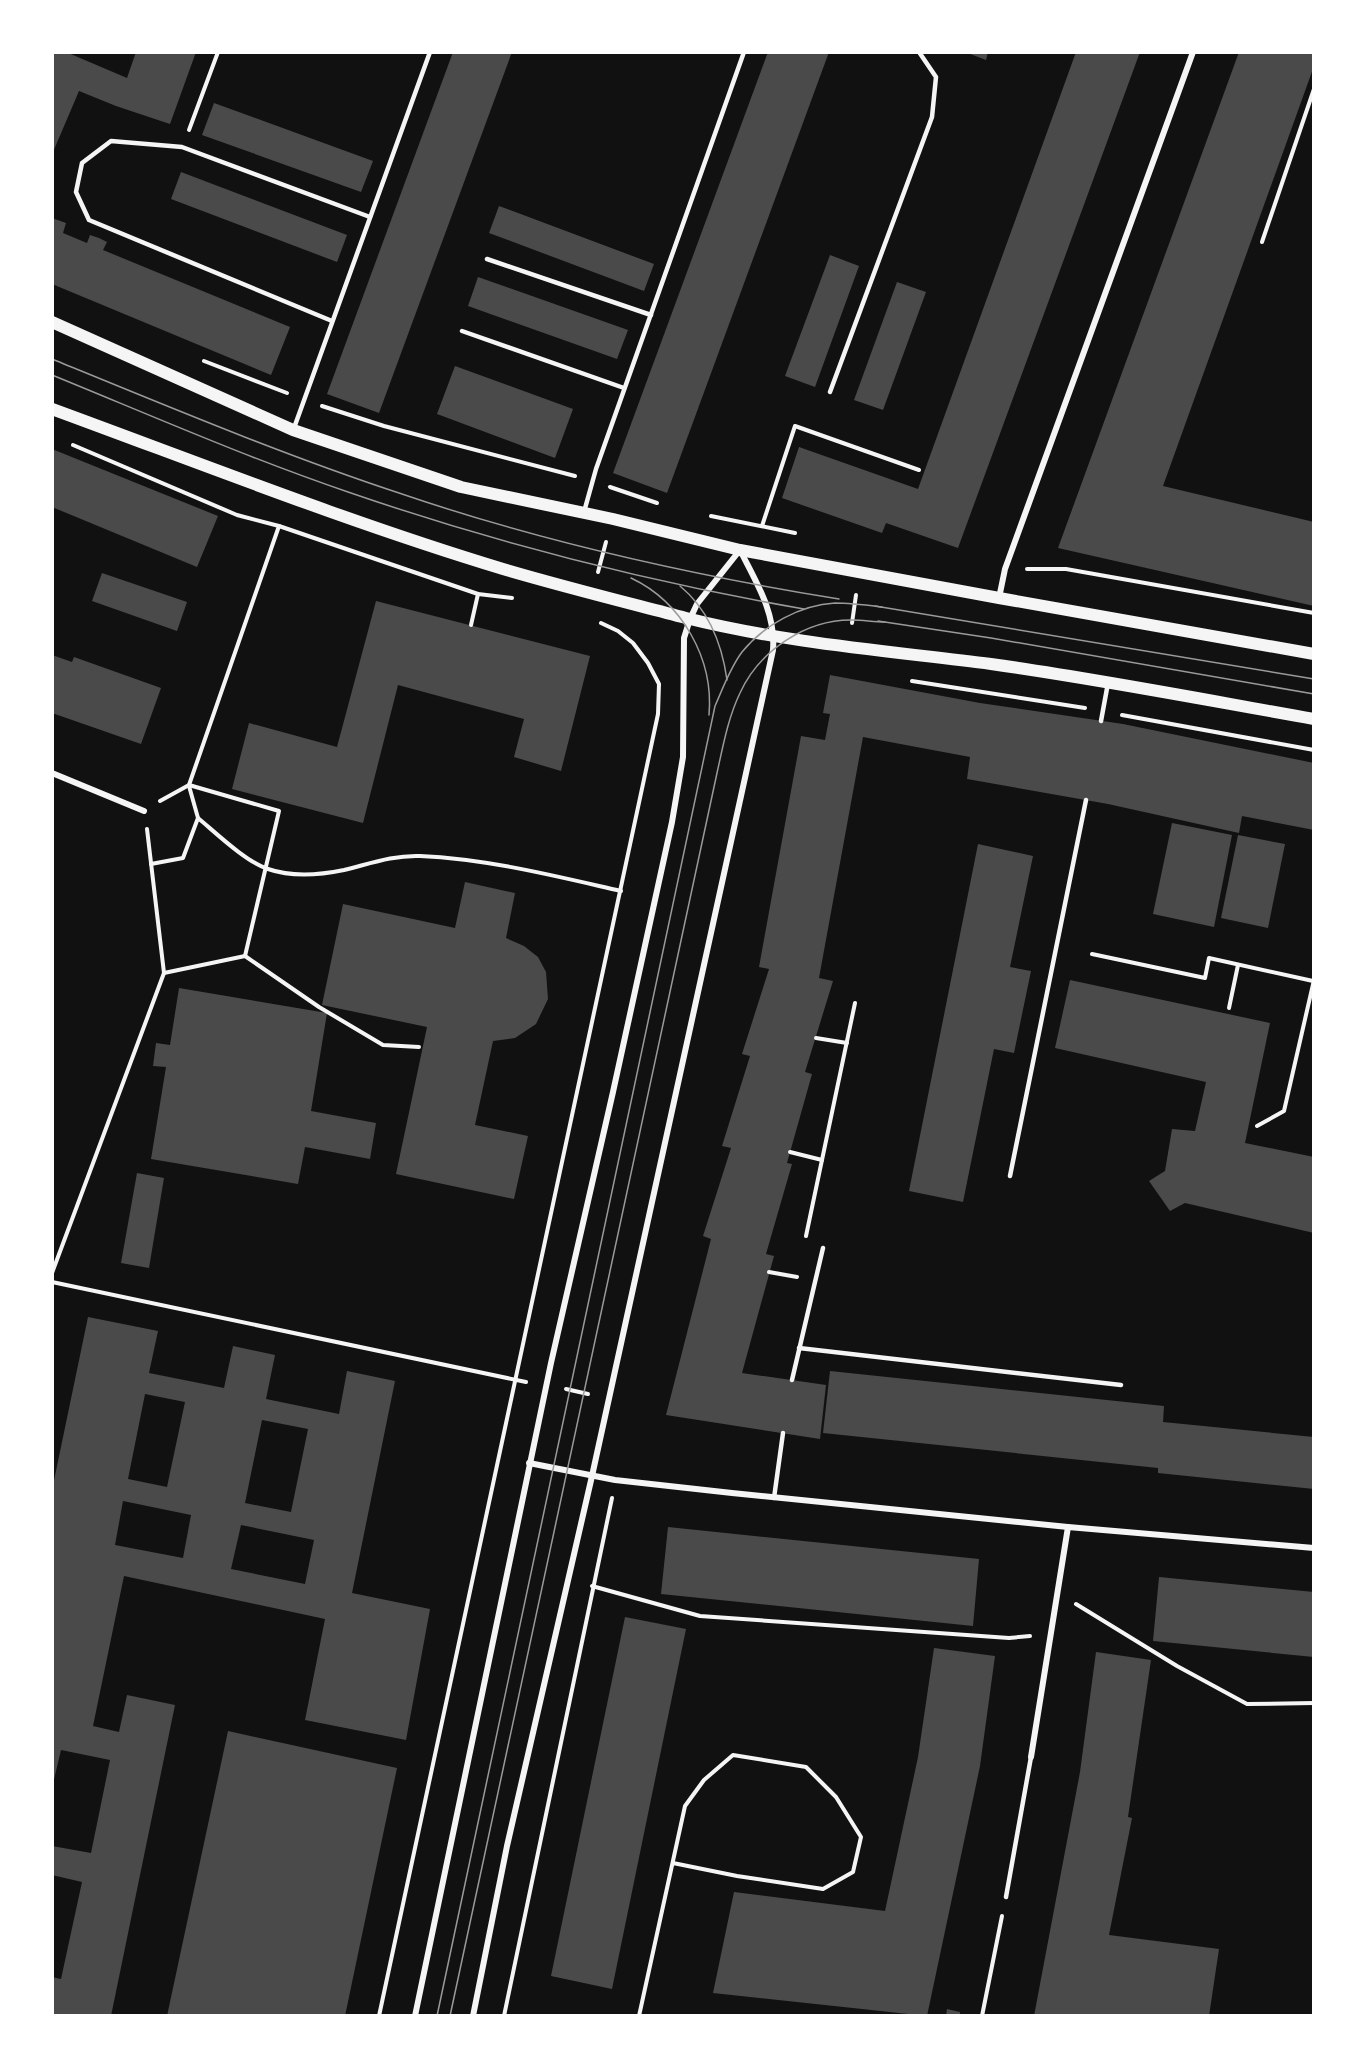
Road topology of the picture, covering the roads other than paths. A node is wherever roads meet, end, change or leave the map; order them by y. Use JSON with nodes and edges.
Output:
{"nodes":[{"id":1,"x":430,"y":52,"type":"edge"},
{"id":2,"x":744,"y":52,"type":"edge"},
{"id":3,"x":919,"y":52,"type":"edge"},
{"id":4,"x":1193,"y":52,"type":"edge"},
{"id":5,"x":370,"y":217,"type":"junction"},
{"id":6,"x":487,"y":259,"type":"dead end"},
{"id":7,"x":651,"y":315,"type":"junction"},
{"id":8,"x":332,"y":321,"type":"junction"},
{"id":9,"x":52,"y":322,"type":"edge"},
{"id":10,"x":462,"y":331,"type":"dead end"},
{"id":11,"x":624,"y":388,"type":"junction"},
{"id":12,"x":830,"y":392,"type":"dead end"},
{"id":13,"x":52,"y":409,"type":"edge"},
{"id":14,"x":293,"y":430,"type":"junction"},
{"id":15,"x":583,"y":513,"type":"junction"},
{"id":16,"x":740,"y":550,"type":"junction"},
{"id":17,"x":999,"y":598,"type":"junction"},
{"id":18,"x":690,"y":619,"type":"junction"},
{"id":19,"x":774,"y":636,"type":"junction"},
{"id":20,"x":1314,"y":654,"type":"edge"},
{"id":21,"x":1108,"y":683,"type":"junction"},
{"id":22,"x":1314,"y":719,"type":"edge"},
{"id":23,"x":1101,"y":721,"type":"dead end"},
{"id":24,"x":52,"y":773,"type":"edge"},
{"id":25,"x":1086,"y":800,"type":"dead end"},
{"id":26,"x":144,"y":810,"type":"road end"},
{"id":27,"x":1010,"y":1176,"type":"dead end"},
{"id":28,"x":823,"y":1248,"type":"dead end"},
{"id":29,"x":799,"y":1348,"type":"junction"},
{"id":30,"x":792,"y":1380,"type":"dead end"},
{"id":31,"x":1121,"y":1385,"type":"dead end"},
{"id":32,"x":783,"y":1433,"type":"dead end"},
{"id":33,"x":529,"y":1463,"type":"junction"},
{"id":34,"x":592,"y":1476,"type":"junction"},
{"id":35,"x":774,"y":1498,"type":"junction"},
{"id":36,"x":1068,"y":1527,"type":"junction"},
{"id":37,"x":1314,"y":1548,"type":"edge"},
{"id":38,"x":1031,"y":1757,"type":"joint"},
{"id":39,"x":1006,"y":1896,"type":"road end"},
{"id":40,"x":415,"y":2016,"type":"edge"},
{"id":41,"x":473,"y":2016,"type":"edge"}],
"edges":[{"from":1,"to":5,"type":"lane"},
{"from":2,"to":7,"type":"lane"},
{"from":3,"to":12,"type":"lane"},
{"from":4,"to":17,"type":"street"},
{"from":5,"to":8,"type":"lane"},
{"from":5,"to":8,"type":"lane"},
{"from":6,"to":7,"type":"lane"},
{"from":7,"to":11,"type":"lane"},
{"from":8,"to":14,"type":"lane"},
{"from":9,"to":14,"type":"main road"},
{"from":10,"to":11,"type":"lane"},
{"from":11,"to":15,"type":"lane"},
{"from":13,"to":18,"type":"main road"},
{"from":14,"to":15,"type":"main road"},
{"from":15,"to":16,"type":"main road"},
{"from":16,"to":17,"type":"main road"},
{"from":16,"to":18,"type":"street"},
{"from":16,"to":19,"type":"street"},
{"from":17,"to":20,"type":"main road"},
{"from":18,"to":19,"type":"main road"},
{"from":18,"to":33,"type":"street"},
{"from":19,"to":21,"type":"main road"},
{"from":19,"to":34,"type":"street"},
{"from":21,"to":22,"type":"main road"},
{"from":21,"to":23,"type":"lane"},
{"from":24,"to":26,"type":"street"},
{"from":25,"to":27,"type":"lane"},
{"from":28,"to":29,"type":"lane"},
{"from":29,"to":30,"type":"lane"},
{"from":29,"to":31,"type":"lane"},
{"from":32,"to":35,"type":"lane"},
{"from":33,"to":34,"type":"street"},
{"from":33,"to":40,"type":"street"},
{"from":34,"to":35,"type":"street"},
{"from":34,"to":41,"type":"street"},
{"from":35,"to":36,"type":"street"},
{"from":36,"to":37,"type":"street"},
{"from":36,"to":38,"type":"street"},
{"from":38,"to":39,"type":"lane"}]}
